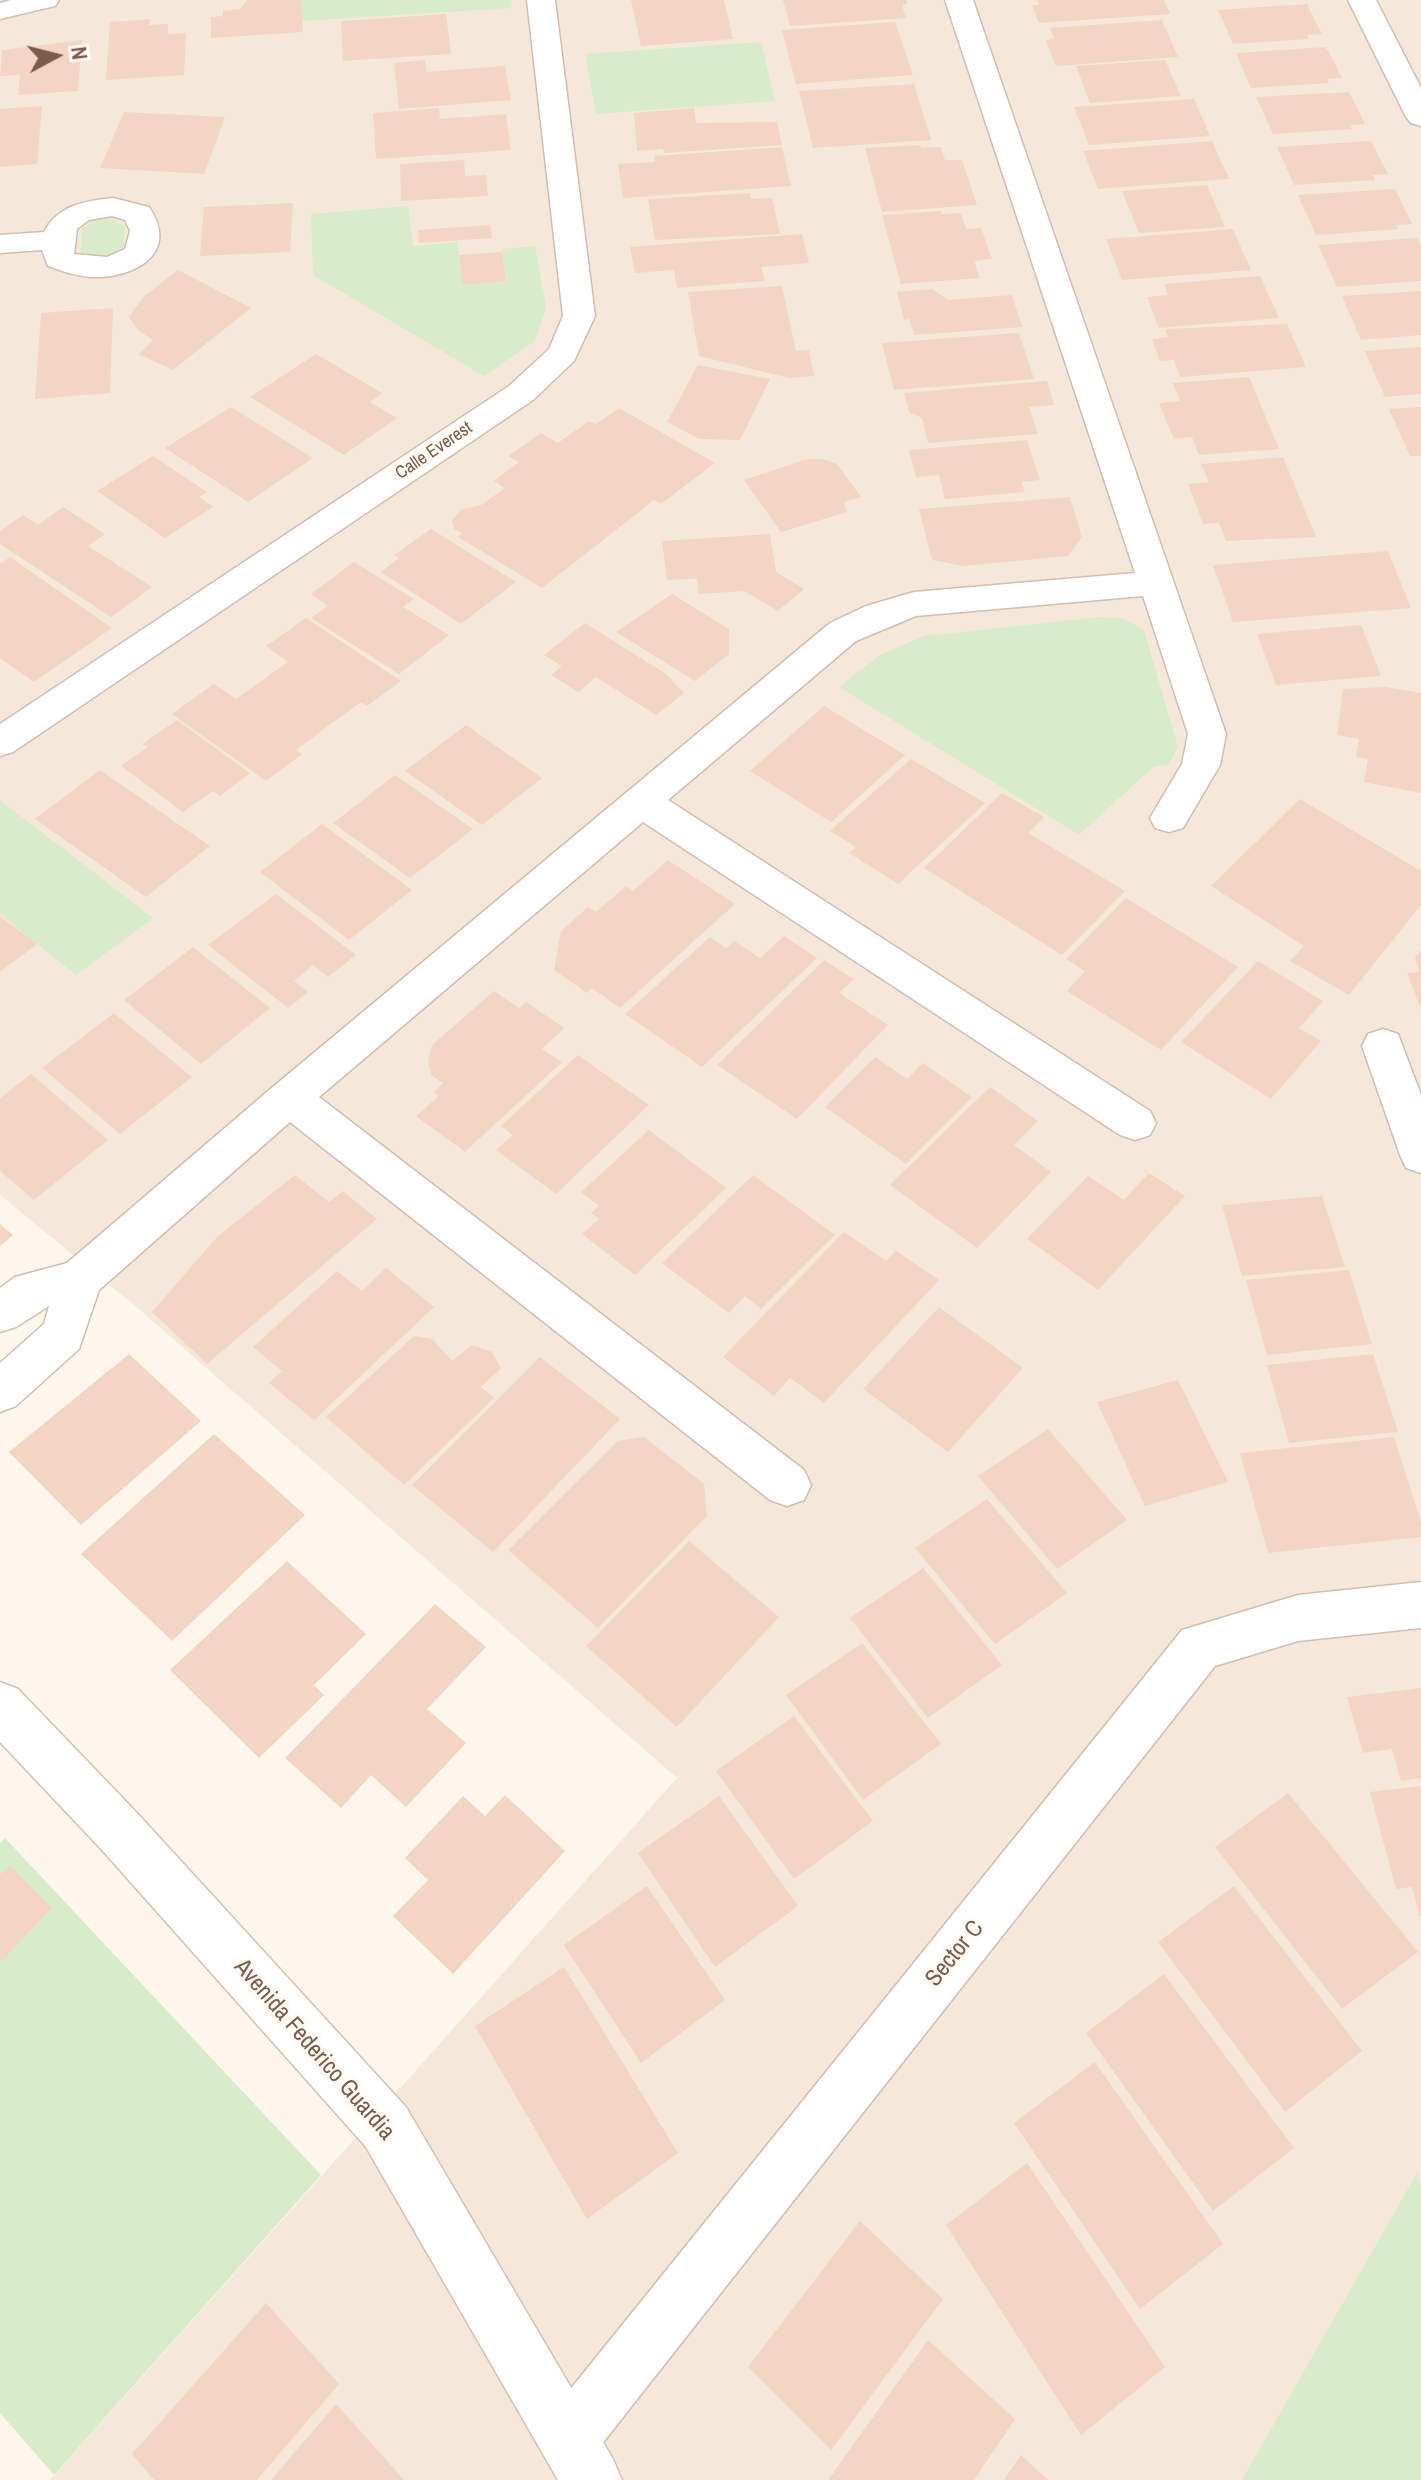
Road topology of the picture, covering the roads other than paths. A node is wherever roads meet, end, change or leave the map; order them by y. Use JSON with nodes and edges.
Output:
{"nodes":[{"id":1,"x":45,"y":0,"type":"edge"},
{"id":2,"x":541,"y":0,"type":"edge"},
{"id":3,"x":959,"y":0,"type":"edge"},
{"id":4,"x":1362,"y":0,"type":"edge"},
{"id":5,"x":0,"y":11,"type":"edge"},
{"id":6,"x":1421,"y":117,"type":"edge"},
{"id":7,"x":59,"y":240,"type":"dead end"},
{"id":8,"x":0,"y":244,"type":"edge"},
{"id":9,"x":1155,"y":583,"type":"junction"},
{"id":10,"x":0,"y":742,"type":"edge"},
{"id":11,"x":642,"y":802,"type":"junction"},
{"id":12,"x":1169,"y":818,"type":"dead end"},
{"id":13,"x":1383,"y":1046,"type":"dead end"},
{"id":14,"x":289,"y":1098,"type":"junction"},
{"id":15,"x":1135,"y":1123,"type":"dead end"},
{"id":16,"x":1421,"y":1155,"type":"edge"},
{"id":17,"x":80,"y":1279,"type":"junction"},
{"id":18,"x":0,"y":1313,"type":"edge"},
{"id":19,"x":0,"y":1392,"type":"edge"},
{"id":20,"x":787,"y":1485,"type":"dead end"},
{"id":21,"x":1421,"y":1605,"type":"edge"},
{"id":22,"x":0,"y":1706,"type":"edge"},
{"id":23,"x":581,"y":2459,"type":"edge"}],
"edges":[{"from":1,"to":5,"type":"street"},
{"from":2,"to":10,"type":"street","name":"Calle Everest"},
{"from":3,"to":9,"type":"street"},
{"from":4,"to":6,"type":"street"},
{"from":7,"to":8,"type":"street"},
{"from":9,"to":11,"type":"street"},
{"from":9,"to":12,"type":"street"},
{"from":11,"to":14,"type":"street"},
{"from":11,"to":15,"type":"street"},
{"from":13,"to":16,"type":"street"},
{"from":14,"to":17,"type":"street"},
{"from":14,"to":20,"type":"street"},
{"from":17,"to":18,"type":"street"},
{"from":17,"to":19,"type":"street"},
{"from":21,"to":23,"type":"street","name":"Sector C"},
{"from":22,"to":23,"type":"street","name":"Avenida Federico Guardia"}]}
